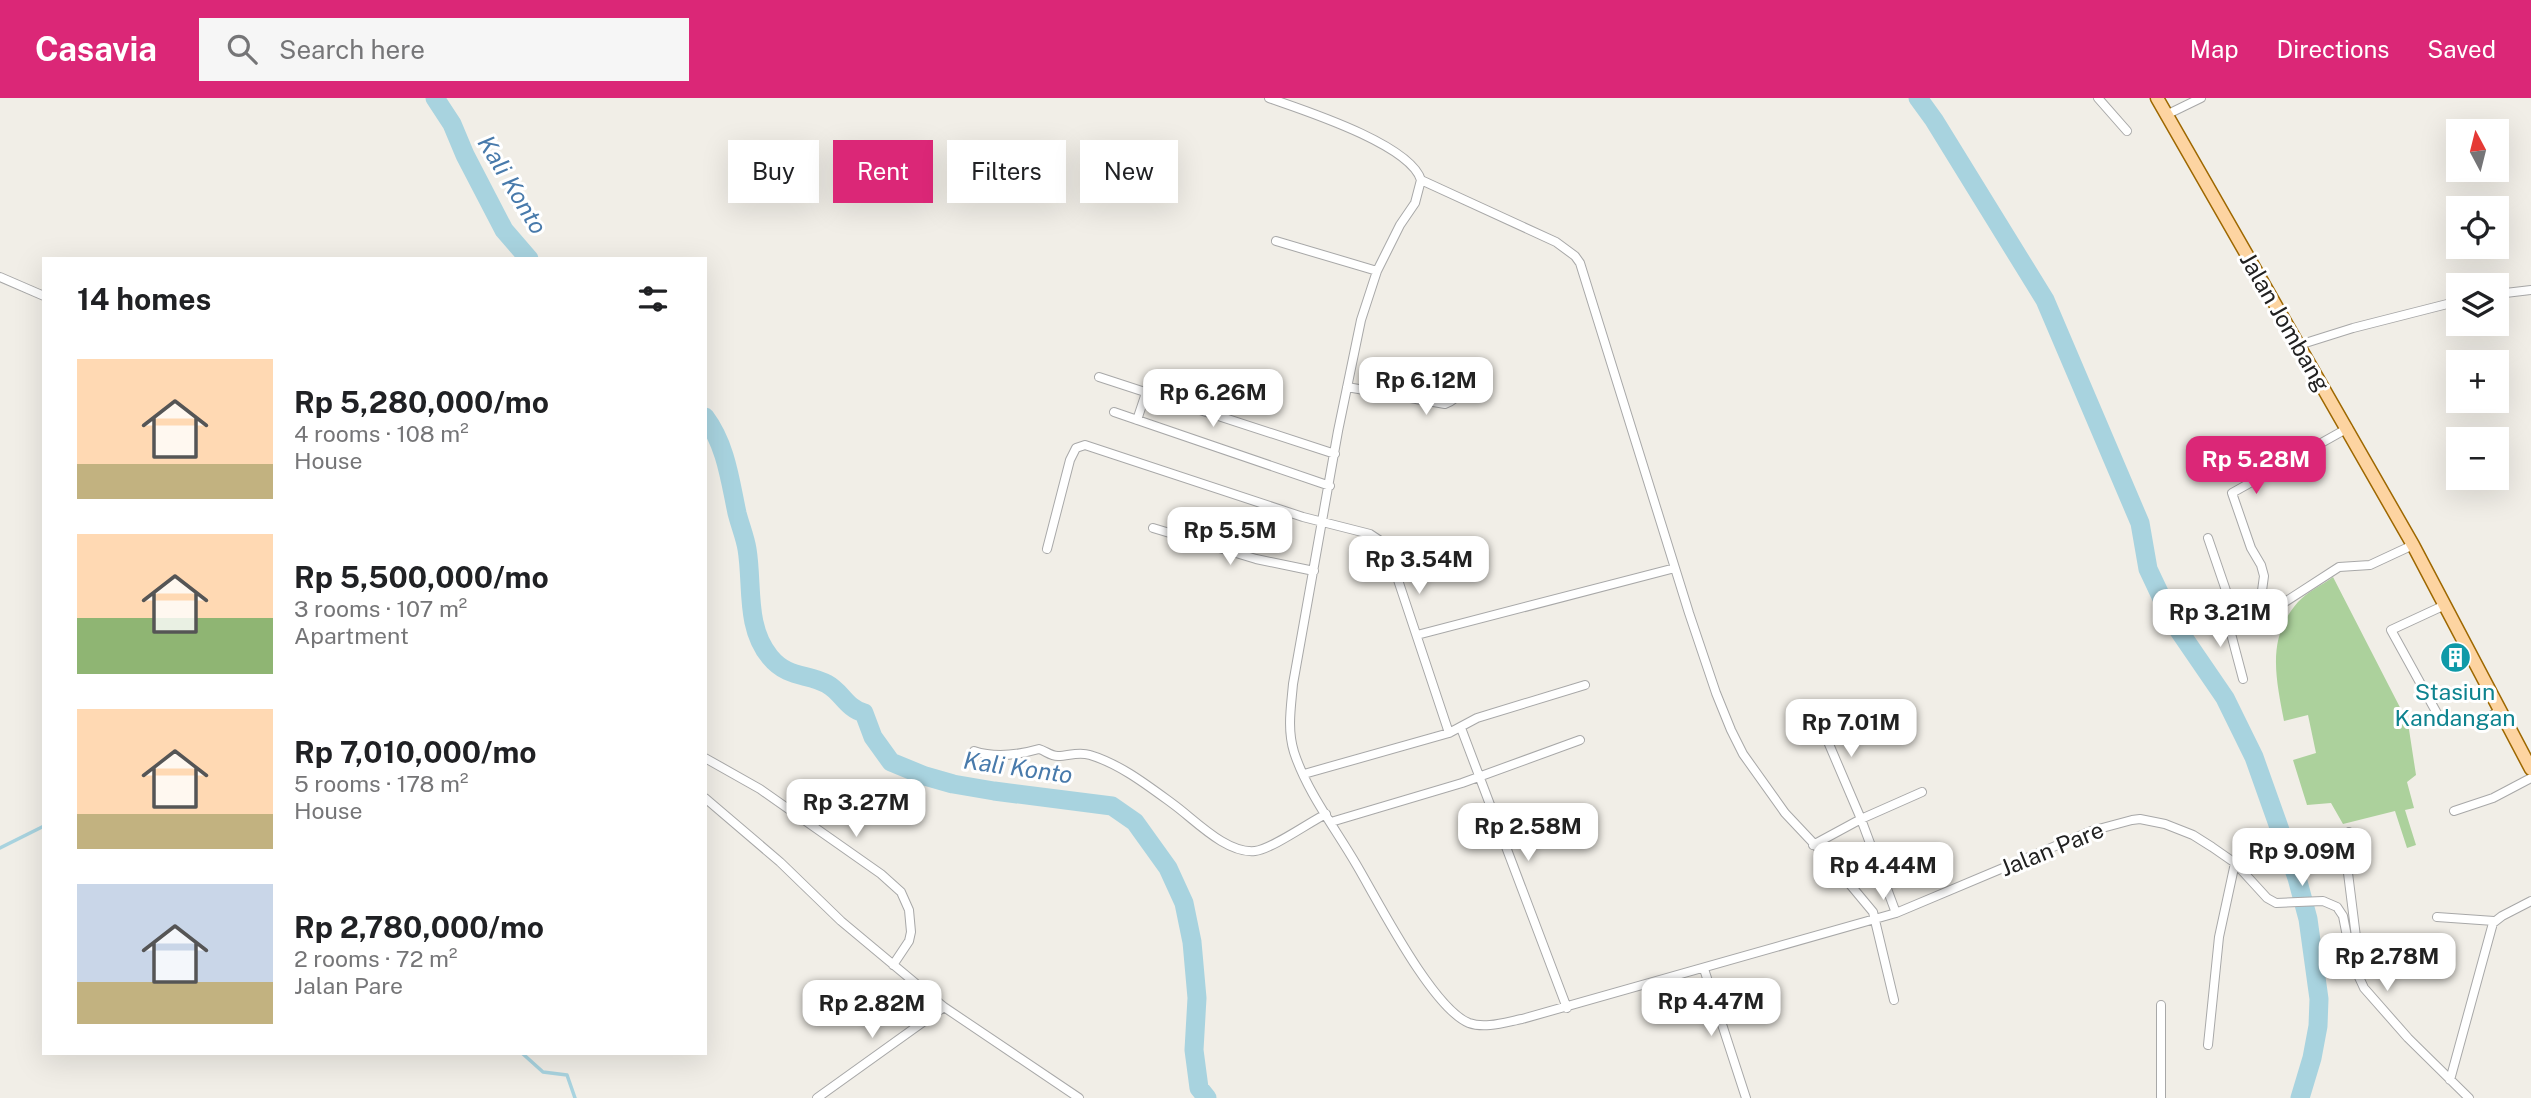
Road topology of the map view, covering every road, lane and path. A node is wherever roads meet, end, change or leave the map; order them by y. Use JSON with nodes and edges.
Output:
{"nodes":[{"id":1,"x":1269,"y":98,"type":"edge"},
{"id":2,"x":2098,"y":98,"type":"edge"},
{"id":3,"x":2157,"y":98,"type":"edge"},
{"id":4,"x":2201,"y":98,"type":"edge"},
{"id":5,"x":2167,"y":116,"type":"junction"},
{"id":6,"x":2127,"y":131,"type":"dead end"},
{"id":7,"x":1421,"y":180,"type":"junction"},
{"id":8,"x":1276,"y":241,"type":"dead end"},
{"id":9,"x":1377,"y":271,"type":"junction"},
{"id":10,"x":0,"y":277,"type":"edge"},
{"id":11,"x":2531,"y":290,"type":"edge"},
{"id":12,"x":2509,"y":293,"type":"edge"},
{"id":13,"x":42,"y":295,"type":"edge"},
{"id":14,"x":2446,"y":304,"type":"edge"},
{"id":15,"x":2299,"y":345,"type":"junction"},
{"id":16,"x":1462,"y":369,"type":"dead end"},
{"id":17,"x":1099,"y":377,"type":"dead end"},
{"id":18,"x":1347,"y":387,"type":"junction"},
{"id":19,"x":1146,"y":393,"type":"junction"},
{"id":20,"x":1114,"y":412,"type":"dead end"},
{"id":21,"x":1137,"y":420,"type":"junction"},
{"id":22,"x":2347,"y":428,"type":"junction"},
{"id":23,"x":1335,"y":454,"type":"junction"},
{"id":24,"x":1329,"y":486,"type":"junction"},
{"id":25,"x":1324,"y":522,"type":"junction"},
{"id":26,"x":1153,"y":528,"type":"dead end"},
{"id":27,"x":2208,"y":538,"type":"dead end"},
{"id":28,"x":2413,"y":545,"type":"junction"},
{"id":29,"x":1046,"y":549,"type":"dead end"},
{"id":30,"x":1675,"y":568,"type":"junction"},
{"id":31,"x":1314,"y":571,"type":"junction"},
{"id":32,"x":2261,"y":598,"type":"junction"},
{"id":33,"x":2445,"y":605,"type":"junction"},
{"id":34,"x":2229,"y":610,"type":"junction"},
{"id":35,"x":2184,"y":629,"type":"dead end"},
{"id":36,"x":1417,"y":635,"type":"junction"},
{"id":37,"x":2243,"y":680,"type":"dead end"},
{"id":38,"x":1585,"y":685,"type":"dead end"},
{"id":39,"x":1814,"y":709,"type":"dead end"},
{"id":40,"x":2500,"y":711,"type":"junction"},
{"id":41,"x":1461,"y":728,"type":"junction"},
{"id":42,"x":1449,"y":733,"type":"junction"},
{"id":43,"x":1580,"y":740,"type":"dead end"},
{"id":44,"x":974,"y":751,"type":"dead end"},
{"id":45,"x":707,"y":759,"type":"edge"},
{"id":46,"x":2531,"y":769,"type":"edge"},
{"id":47,"x":1304,"y":774,"type":"junction"},
{"id":48,"x":1479,"y":777,"type":"junction"},
{"id":49,"x":2531,"y":778,"type":"edge"},
{"id":50,"x":1922,"y":792,"type":"dead end"},
{"id":51,"x":707,"y":800,"type":"edge"},
{"id":52,"x":2454,"y":811,"type":"dead end"},
{"id":53,"x":1326,"y":814,"type":"junction"},
{"id":54,"x":1861,"y":819,"type":"junction"},
{"id":55,"x":1331,"y":822,"type":"junction"},
{"id":56,"x":2349,"y":832,"type":"dead end"},
{"id":57,"x":1813,"y":845,"type":"junction"},
{"id":58,"x":2235,"y":863,"type":"junction"},
{"id":59,"x":2531,"y":901,"type":"edge"},
{"id":60,"x":1896,"y":913,"type":"junction"},
{"id":61,"x":2437,"y":917,"type":"dead end"},
{"id":62,"x":1876,"y":920,"type":"junction"},
{"id":63,"x":2494,"y":921,"type":"junction"},
{"id":64,"x":2352,"y":962,"type":"junction"},
{"id":65,"x":893,"y":965,"type":"junction"},
{"id":66,"x":1704,"y":969,"type":"junction"},
{"id":67,"x":1894,"y":1000,"type":"dead end"},
{"id":68,"x":2161,"y":1005,"type":"dead end"},
{"id":69,"x":944,"y":1007,"type":"junction"},
{"id":70,"x":1567,"y":1008,"type":"junction"},
{"id":71,"x":2208,"y":1045,"type":"dead end"},
{"id":72,"x":2450,"y":1080,"type":"junction"},
{"id":73,"x":817,"y":1098,"type":"edge"},
{"id":74,"x":1079,"y":1098,"type":"edge"},
{"id":75,"x":1746,"y":1098,"type":"edge"},
{"id":76,"x":2161,"y":1098,"type":"edge"},
{"id":77,"x":2469,"y":1098,"type":"edge"}],
"edges":[{"from":1,"to":7,"type":"street"},
{"from":2,"to":6,"type":"street"},
{"from":3,"to":5,"type":"main road","name":"Jalan Jombang"},
{"from":4,"to":5,"type":"street"},
{"from":5,"to":15,"type":"main road","name":"Jalan Jombang"},
{"from":7,"to":9,"type":"street","name":"Jalan Pare"},
{"from":7,"to":30,"type":"street"},
{"from":8,"to":9,"type":"street"},
{"from":9,"to":18,"type":"street","name":"Jalan Pare"},
{"from":10,"to":13,"type":"street"},
{"from":11,"to":12,"type":"street"},
{"from":14,"to":15,"type":"street"},
{"from":15,"to":22,"type":"main road","name":"Jalan Jombang"},
{"from":16,"to":18,"type":"street"},
{"from":17,"to":19,"type":"street"},
{"from":18,"to":23,"type":"street","name":"Jalan Pare"},
{"from":19,"to":21,"type":"street"},
{"from":19,"to":23,"type":"street"},
{"from":20,"to":21,"type":"street"},
{"from":21,"to":24,"type":"street"},
{"from":22,"to":28,"type":"main road","name":"Jalan Jombang"},
{"from":22,"to":32,"type":"street"},
{"from":23,"to":24,"type":"street","name":"Jalan Pare"},
{"from":24,"to":25,"type":"street","name":"Jalan Pare"},
{"from":25,"to":29,"type":"street"},
{"from":25,"to":31,"type":"street","name":"Jalan Pare"},
{"from":25,"to":36,"type":"street"},
{"from":26,"to":31,"type":"street"},
{"from":27,"to":34,"type":"street"},
{"from":28,"to":32,"type":"street"},
{"from":28,"to":33,"type":"main road","name":"Jalan Jombang"},
{"from":30,"to":36,"type":"street"},
{"from":30,"to":57,"type":"street"},
{"from":31,"to":47,"type":"street","name":"Jalan Pare"},
{"from":32,"to":34,"type":"street"},
{"from":33,"to":40,"type":"main road","name":"Jalan Jombang"},
{"from":33,"to":40,"type":"street"},
{"from":34,"to":35,"type":"street"},
{"from":34,"to":37,"type":"street"},
{"from":36,"to":42,"type":"street"},
{"from":38,"to":41,"type":"street"},
{"from":39,"to":54,"type":"street"},
{"from":40,"to":46,"type":"main road","name":"Jalan Jombang"},
{"from":41,"to":42,"type":"street"},
{"from":41,"to":48,"type":"street"},
{"from":42,"to":47,"type":"street"},
{"from":43,"to":48,"type":"street"},
{"from":44,"to":53,"type":"street"},
{"from":45,"to":65,"type":"street"},
{"from":47,"to":53,"type":"street","name":"Jalan Pare"},
{"from":48,"to":55,"type":"street"},
{"from":48,"to":70,"type":"street"},
{"from":49,"to":52,"type":"street"},
{"from":50,"to":54,"type":"street"},
{"from":51,"to":65,"type":"street"},
{"from":53,"to":55,"type":"street","name":"Jalan Pare"},
{"from":54,"to":57,"type":"street"},
{"from":54,"to":60,"type":"street"},
{"from":55,"to":70,"type":"street","name":"Jalan Pare"},
{"from":56,"to":64,"type":"street"},
{"from":57,"to":62,"type":"street"},
{"from":58,"to":60,"type":"street","name":"Jalan Pare"},
{"from":58,"to":64,"type":"street","name":"Jalan Pare"},
{"from":58,"to":71,"type":"street"},
{"from":59,"to":63,"type":"street"},
{"from":60,"to":62,"type":"street","name":"Jalan Pare"},
{"from":61,"to":63,"type":"street"},
{"from":62,"to":66,"type":"street","name":"Jalan Pare"},
{"from":62,"to":67,"type":"street"},
{"from":63,"to":72,"type":"street"},
{"from":64,"to":72,"type":"street","name":"Jalan Pare"},
{"from":65,"to":69,"type":"street"},
{"from":66,"to":70,"type":"street","name":"Jalan Pare"},
{"from":66,"to":75,"type":"street"},
{"from":68,"to":76,"type":"street"},
{"from":69,"to":73,"type":"street"},
{"from":69,"to":74,"type":"street"},
{"from":72,"to":77,"type":"street","name":"Jalan Pare"}]}
